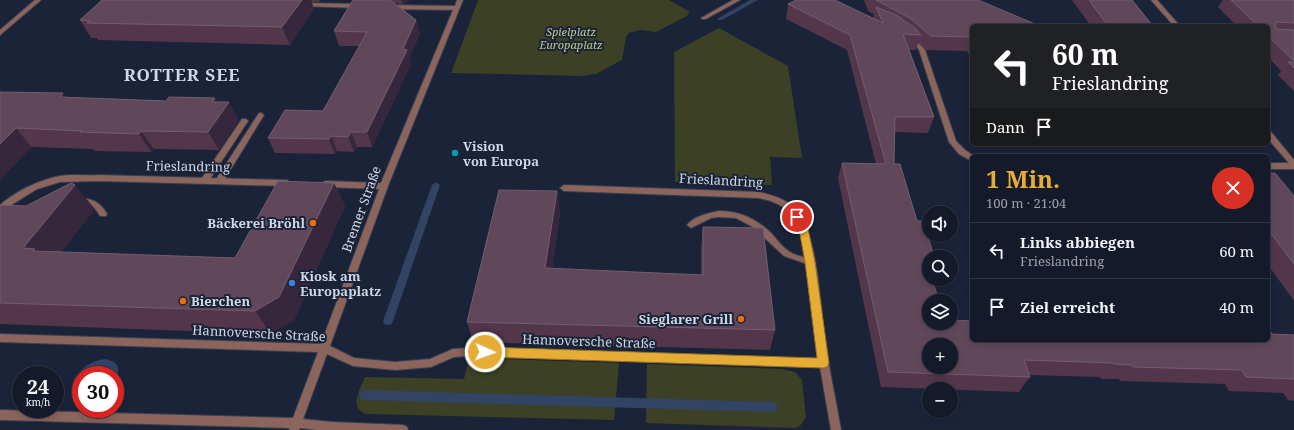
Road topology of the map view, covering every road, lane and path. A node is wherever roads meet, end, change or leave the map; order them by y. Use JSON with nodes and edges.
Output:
{"nodes":[{"id":1,"x":38,"y":0,"type":"edge"},
{"id":2,"x":737,"y":0,"type":"edge"},
{"id":3,"x":1154,"y":0,"type":"edge"},
{"id":4,"x":458,"y":4,"type":"edge"},
{"id":5,"x":298,"y":5,"type":"edge"},
{"id":6,"x":369,"y":6,"type":"edge"},
{"id":7,"x":385,"y":6,"type":"edge"},
{"id":8,"x":704,"y":18,"type":"dead end"},
{"id":9,"x":1175,"y":24,"type":"edge"},
{"id":10,"x":0,"y":33,"type":"edge"},
{"id":11,"x":904,"y":34,"type":"edge"},
{"id":12,"x":262,"y":115,"type":"dead end"},
{"id":13,"x":244,"y":121,"type":"dead end"},
{"id":14,"x":1270,"y":136,"type":"edge"},
{"id":15,"x":970,"y":157,"type":"edge"},
{"id":16,"x":1270,"y":166,"type":"edge"},
{"id":17,"x":1294,"y":166,"type":"edge"},
{"id":18,"x":205,"y":180,"type":"junction"},
{"id":19,"x":220,"y":180,"type":"junction"},
{"id":20,"x":298,"y":183,"type":"edge"},
{"id":21,"x":314,"y":184,"type":"edge"},
{"id":22,"x":384,"y":186,"type":"junction"},
{"id":23,"x":564,"y":188,"type":"dead end"},
{"id":24,"x":66,"y":201,"type":"edge"},
{"id":25,"x":0,"y":209,"type":"edge"},
{"id":26,"x":103,"y":214,"type":"dead end"},
{"id":27,"x":691,"y":225,"type":"dead end"},
{"id":28,"x":810,"y":262,"type":"junction"},
{"id":29,"x":0,"y":338,"type":"edge"},
{"id":30,"x":325,"y":348,"type":"junction"},
{"id":31,"x":823,"y":363,"type":"junction"},
{"id":32,"x":0,"y":415,"type":"edge"},
{"id":33,"x":296,"y":427,"type":"edge"},
{"id":34,"x":403,"y":430,"type":"edge"},
{"id":35,"x":837,"y":430,"type":"edge"}],
"edges":[{"from":1,"to":10,"type":"street"},
{"from":2,"to":8,"type":"street"},
{"from":3,"to":9,"type":"street"},
{"from":4,"to":7,"type":"street"},
{"from":4,"to":22,"type":"street","name":"Bremer Straße"},
{"from":5,"to":6,"type":"street"},
{"from":11,"to":15,"type":"street"},
{"from":12,"to":19,"type":"street"},
{"from":13,"to":18,"type":"street"},
{"from":14,"to":17,"type":"street"},
{"from":16,"to":17,"type":"street"},
{"from":18,"to":19,"type":"street","name":"Frieslandring"},
{"from":18,"to":25,"type":"street","name":"Frieslandring"},
{"from":19,"to":20,"type":"street","name":"Frieslandring"},
{"from":21,"to":22,"type":"street"},
{"from":22,"to":30,"type":"street","name":"Bremer Straße"},
{"from":23,"to":28,"type":"street","name":"Frieslandring"},
{"from":24,"to":26,"type":"street"},
{"from":27,"to":28,"type":"street"},
{"from":28,"to":31,"type":"street","name":"Frieslandring"},
{"from":29,"to":30,"type":"street","name":"Hannoversche Straße"},
{"from":30,"to":31,"type":"street","name":"Hannoversche Straße"},
{"from":30,"to":33,"type":"street","name":"Bremer Straße"},
{"from":31,"to":35,"type":"street","name":"Frieslandring"},
{"from":32,"to":33,"type":"street"},
{"from":33,"to":34,"type":"street"}]}
